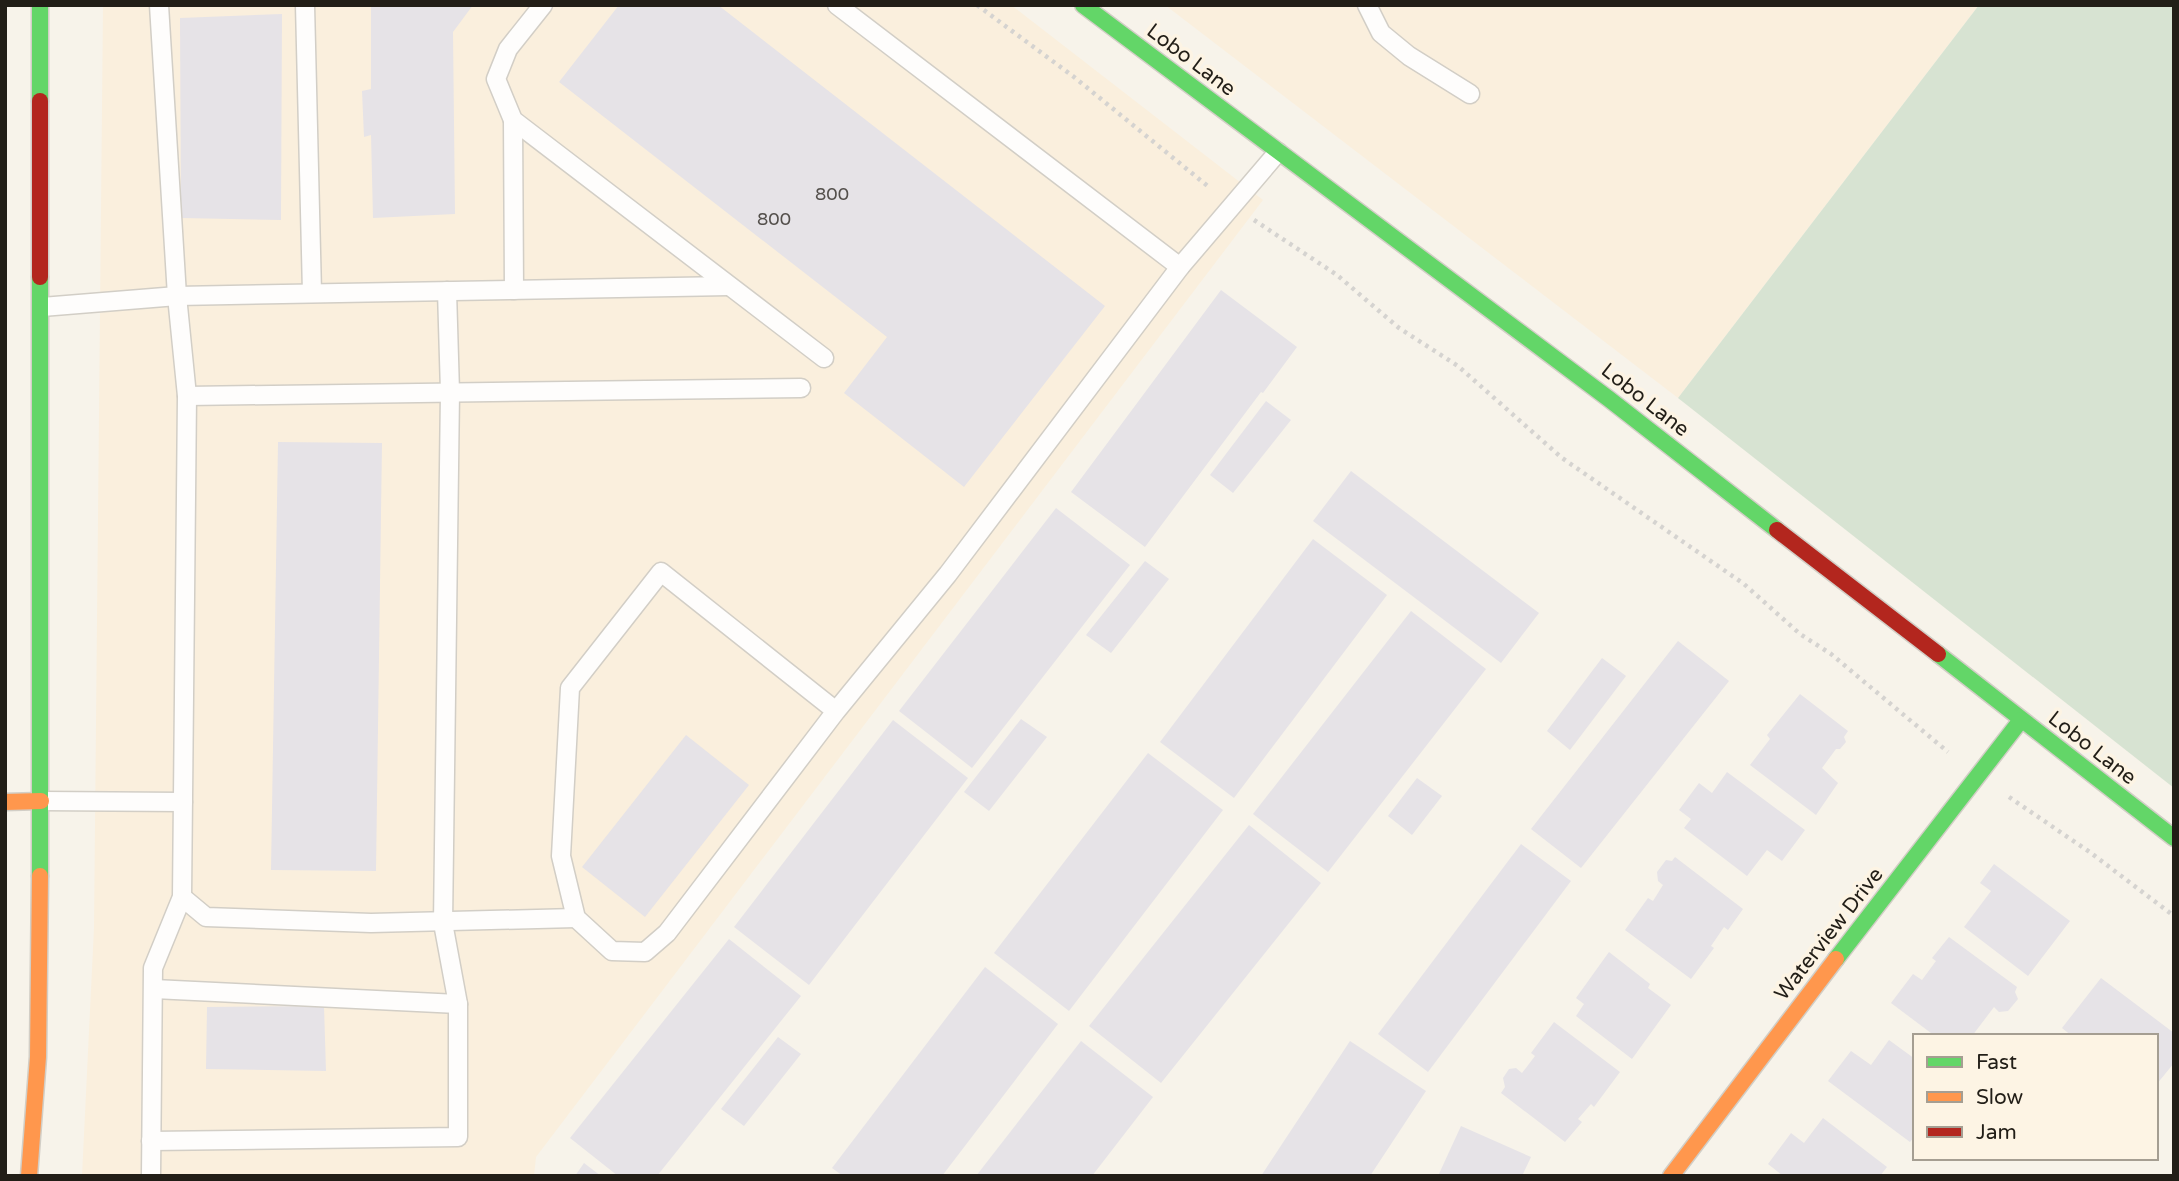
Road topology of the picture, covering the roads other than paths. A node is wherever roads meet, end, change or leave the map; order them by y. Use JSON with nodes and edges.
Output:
{"nodes":[{"id":1,"x":40,"y":5,"type":"edge"},
{"id":2,"x":159,"y":5,"type":"edge"},
{"id":3,"x":305,"y":5,"type":"edge"},
{"id":4,"x":543,"y":5,"type":"edge"},
{"id":5,"x":837,"y":5,"type":"edge"},
{"id":6,"x":1083,"y":5,"type":"edge"},
{"id":7,"x":1367,"y":5,"type":"edge"},
{"id":8,"x":1470,"y":94,"type":"dead end"},
{"id":9,"x":513,"y":120,"type":"junction"},
{"id":10,"x":1278,"y":152,"type":"junction"},
{"id":11,"x":1181,"y":267,"type":"junction"},
{"id":12,"x":729,"y":286,"type":"junction"},
{"id":13,"x":514,"y":289,"type":"junction"},
{"id":14,"x":447,"y":291,"type":"junction"},
{"id":15,"x":312,"y":293,"type":"junction"},
{"id":16,"x":177,"y":296,"type":"junction"},
{"id":17,"x":42,"y":307,"type":"junction"},
{"id":18,"x":824,"y":358,"type":"dead end"},
{"id":19,"x":801,"y":388,"type":"dead end"},
{"id":20,"x":450,"y":393,"type":"junction"},
{"id":21,"x":187,"y":396,"type":"junction"},
{"id":22,"x":836,"y":711,"type":"junction"},
{"id":23,"x":2021,"y":720,"type":"junction"},
{"id":24,"x":41,"y":801,"type":"junction"},
{"id":25,"x":5,"y":802,"type":"edge"},
{"id":26,"x":183,"y":802,"type":"junction"},
{"id":27,"x":2174,"y":838,"type":"edge"},
{"id":28,"x":182,"y":897,"type":"junction"},
{"id":29,"x":576,"y":918,"type":"junction"},
{"id":30,"x":443,"y":923,"type":"junction"},
{"id":31,"x":153,"y":989,"type":"junction"},
{"id":32,"x":458,"y":1004,"type":"junction"},
{"id":33,"x":151,"y":1141,"type":"junction"},
{"id":34,"x":29,"y":1176,"type":"edge"},
{"id":35,"x":151,"y":1176,"type":"edge"},
{"id":36,"x":1671,"y":1176,"type":"edge"}],
"edges":[{"from":1,"to":17,"type":"street"},
{"from":2,"to":16,"type":"lane"},
{"from":3,"to":15,"type":"lane"},
{"from":4,"to":9,"type":"lane"},
{"from":5,"to":11,"type":"lane"},
{"from":6,"to":10,"type":"street","name":"Lobo Lane"},
{"from":7,"to":8,"type":"lane"},
{"from":9,"to":12,"type":"lane"},
{"from":9,"to":13,"type":"lane"},
{"from":10,"to":11,"type":"lane"},
{"from":10,"to":23,"type":"street","name":"Lobo Lane"},
{"from":11,"to":22,"type":"lane"},
{"from":12,"to":13,"type":"lane"},
{"from":12,"to":18,"type":"lane"},
{"from":13,"to":14,"type":"lane"},
{"from":14,"to":15,"type":"lane"},
{"from":14,"to":20,"type":"lane"},
{"from":15,"to":16,"type":"lane"},
{"from":16,"to":17,"type":"lane"},
{"from":16,"to":21,"type":"lane"},
{"from":17,"to":24,"type":"street"},
{"from":19,"to":20,"type":"lane"},
{"from":20,"to":21,"type":"lane"},
{"from":20,"to":30,"type":"lane"},
{"from":21,"to":26,"type":"lane"},
{"from":22,"to":29,"type":"lane"},
{"from":22,"to":29,"type":"lane"},
{"from":23,"to":27,"type":"street","name":"Lobo Lane"},
{"from":23,"to":36,"type":"street","name":"Waterview Drive"},
{"from":24,"to":25,"type":"street"},
{"from":24,"to":26,"type":"lane"},
{"from":24,"to":34,"type":"street"},
{"from":26,"to":28,"type":"lane"},
{"from":28,"to":30,"type":"lane"},
{"from":28,"to":31,"type":"lane"},
{"from":29,"to":30,"type":"lane"},
{"from":30,"to":32,"type":"lane"},
{"from":31,"to":32,"type":"lane"},
{"from":31,"to":33,"type":"lane"},
{"from":32,"to":33,"type":"lane"},
{"from":33,"to":35,"type":"lane"}]}
